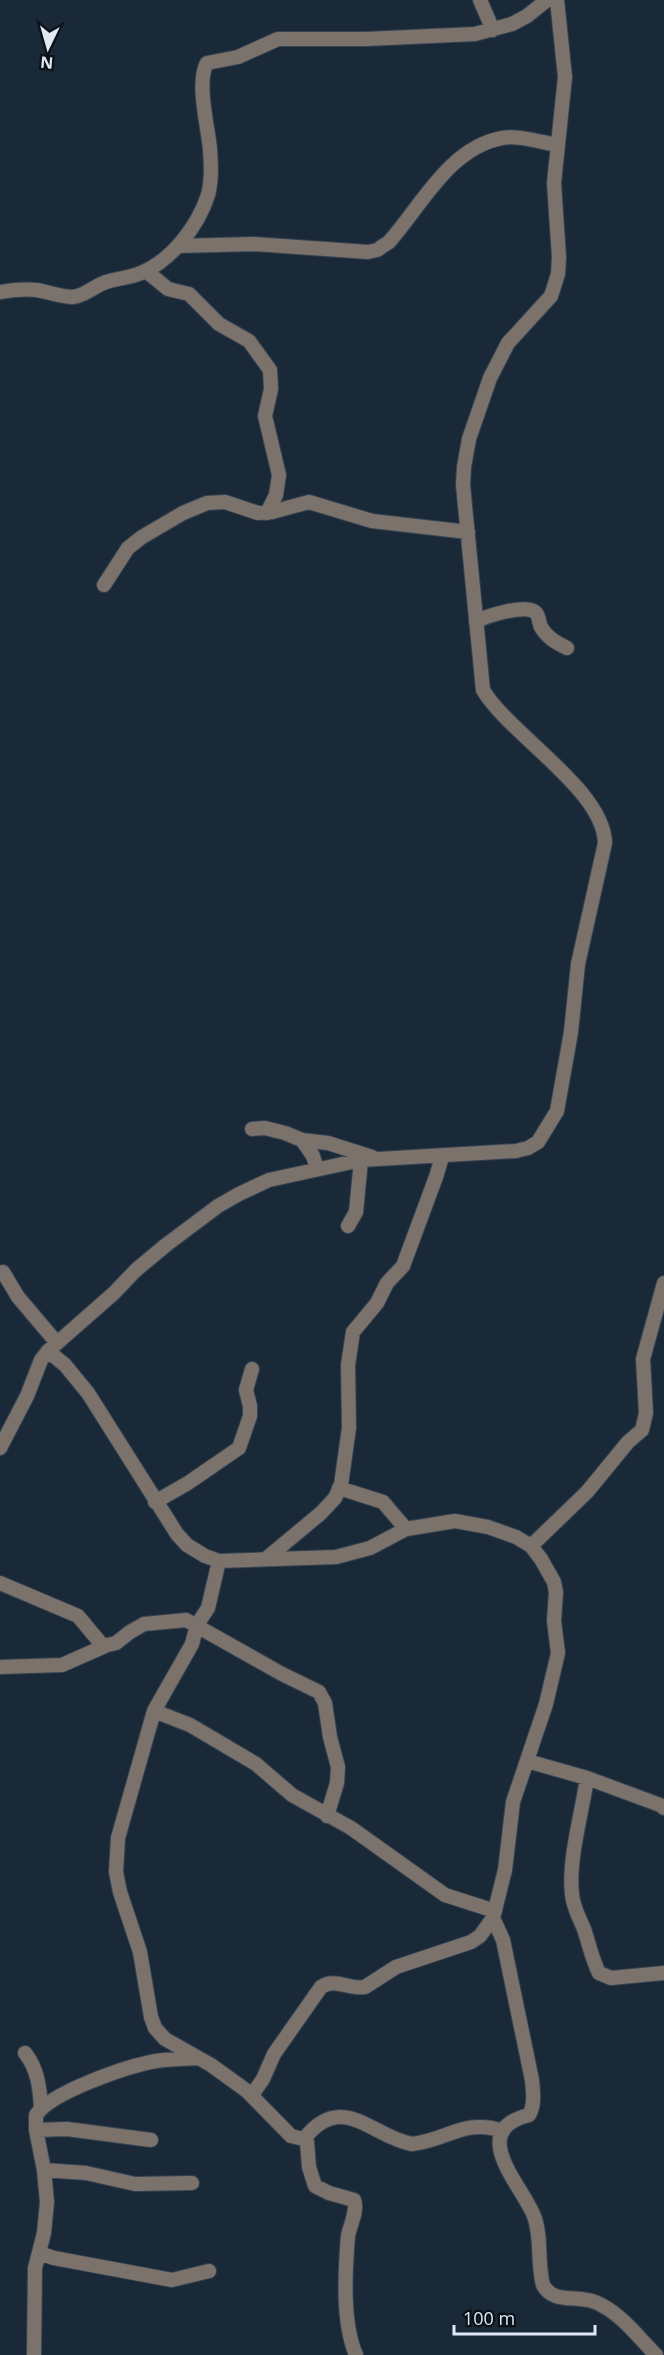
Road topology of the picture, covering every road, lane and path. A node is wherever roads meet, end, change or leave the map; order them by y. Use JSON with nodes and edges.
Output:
{"nodes":[{"id":1,"x":480,"y":0,"type":"edge"},
{"id":2,"x":547,"y":0,"type":"edge"},
{"id":3,"x":557,"y":0,"type":"edge"},
{"id":4,"x":493,"y":30,"type":"junction"},
{"id":5,"x":556,"y":145,"type":"junction"},
{"id":6,"x":178,"y":246,"type":"junction"},
{"id":7,"x":146,"y":271,"type":"junction"},
{"id":8,"x":0,"y":292,"type":"edge"},
{"id":9,"x":267,"y":513,"type":"junction"},
{"id":10,"x":468,"y":532,"type":"junction"},
{"id":11,"x":104,"y":585,"type":"dead end"},
{"id":12,"x":476,"y":622,"type":"junction"},
{"id":13,"x":567,"y":648,"type":"dead end"},
{"id":14,"x":252,"y":1129,"type":"dead end"},
{"id":15,"x":302,"y":1140,"type":"junction"},
{"id":16,"x":442,"y":1157,"type":"junction"},
{"id":17,"x":377,"y":1158,"type":"junction"},
{"id":18,"x":361,"y":1160,"type":"junction"},
{"id":19,"x":317,"y":1169,"type":"junction"},
{"id":20,"x":348,"y":1226,"type":"dead end"},
{"id":21,"x":3,"y":1272,"type":"dead end"},
{"id":22,"x":664,"y":1283,"type":"edge"},
{"id":23,"x":53,"y":1347,"type":"junction"},
{"id":24,"x":252,"y":1369,"type":"dead end"},
{"id":25,"x":0,"y":1448,"type":"edge"},
{"id":26,"x":339,"y":1488,"type":"junction"},
{"id":27,"x":155,"y":1502,"type":"junction"},
{"id":28,"x":406,"y":1528,"type":"junction"},
{"id":29,"x":531,"y":1546,"type":"junction"},
{"id":30,"x":267,"y":1558,"type":"junction"},
{"id":31,"x":219,"y":1560,"type":"junction"},
{"id":32,"x":0,"y":1583,"type":"edge"},
{"id":33,"x":197,"y":1625,"type":"junction"},
{"id":34,"x":105,"y":1646,"type":"junction"},
{"id":35,"x":0,"y":1667,"type":"edge"},
{"id":36,"x":154,"y":1711,"type":"junction"},
{"id":37,"x":527,"y":1761,"type":"junction"},
{"id":38,"x":587,"y":1778,"type":"junction"},
{"id":39,"x":664,"y":1808,"type":"edge"},
{"id":40,"x":327,"y":1816,"type":"junction"},
{"id":41,"x":494,"y":1914,"type":"junction"},
{"id":42,"x":664,"y":1973,"type":"edge"},
{"id":43,"x":25,"y":2053,"type":"dead end"},
{"id":44,"x":200,"y":2058,"type":"junction"},
{"id":45,"x":252,"y":2095,"type":"junction"},
{"id":46,"x":41,"y":2109,"type":"junction"},
{"id":47,"x":36,"y":2130,"type":"junction"},
{"id":48,"x":503,"y":2131,"type":"junction"},
{"id":49,"x":304,"y":2139,"type":"junction"},
{"id":50,"x":151,"y":2140,"type":"dead end"},
{"id":51,"x":44,"y":2170,"type":"junction"},
{"id":52,"x":192,"y":2183,"type":"dead end"},
{"id":53,"x":39,"y":2253,"type":"junction"},
{"id":54,"x":209,"y":2271,"type":"dead end"},
{"id":55,"x":34,"y":2355,"type":"edge"},
{"id":56,"x":357,"y":2355,"type":"edge"},
{"id":57,"x":656,"y":2355,"type":"edge"}],
"edges":[{"from":1,"to":4,"type":"street"},
{"from":2,"to":4,"type":"street"},
{"from":3,"to":5,"type":"street"},
{"from":4,"to":6,"type":"street"},
{"from":5,"to":6,"type":"street"},
{"from":5,"to":10,"type":"street"},
{"from":6,"to":7,"type":"street"},
{"from":7,"to":8,"type":"street"},
{"from":7,"to":9,"type":"street"},
{"from":9,"to":10,"type":"street"},
{"from":9,"to":11,"type":"street"},
{"from":10,"to":12,"type":"street"},
{"from":12,"to":13,"type":"street"},
{"from":12,"to":16,"type":"street"},
{"from":14,"to":15,"type":"street"},
{"from":15,"to":17,"type":"street"},
{"from":15,"to":19,"type":"street"},
{"from":16,"to":17,"type":"street"},
{"from":16,"to":26,"type":"street"},
{"from":17,"to":18,"type":"street"},
{"from":18,"to":19,"type":"street"},
{"from":18,"to":20,"type":"street"},
{"from":19,"to":23,"type":"street"},
{"from":21,"to":23,"type":"street"},
{"from":22,"to":29,"type":"street"},
{"from":23,"to":25,"type":"street"},
{"from":23,"to":27,"type":"street"},
{"from":24,"to":27,"type":"street"},
{"from":26,"to":28,"type":"street"},
{"from":26,"to":30,"type":"street"},
{"from":27,"to":31,"type":"street"},
{"from":28,"to":29,"type":"street"},
{"from":28,"to":30,"type":"street"},
{"from":29,"to":37,"type":"street"},
{"from":30,"to":31,"type":"street"},
{"from":31,"to":33,"type":"street"},
{"from":32,"to":34,"type":"street"},
{"from":33,"to":34,"type":"street"},
{"from":33,"to":36,"type":"street"},
{"from":33,"to":40,"type":"street"},
{"from":34,"to":35,"type":"street"},
{"from":36,"to":40,"type":"street"},
{"from":36,"to":44,"type":"street"},
{"from":37,"to":38,"type":"street"},
{"from":37,"to":41,"type":"street"},
{"from":38,"to":39,"type":"street"},
{"from":38,"to":42,"type":"street"},
{"from":40,"to":41,"type":"street"},
{"from":41,"to":45,"type":"street"},
{"from":41,"to":48,"type":"street"},
{"from":43,"to":46,"type":"street"},
{"from":44,"to":45,"type":"street"},
{"from":44,"to":46,"type":"street"},
{"from":45,"to":49,"type":"street"},
{"from":46,"to":47,"type":"street"},
{"from":47,"to":50,"type":"street"},
{"from":47,"to":51,"type":"street"},
{"from":48,"to":49,"type":"street"},
{"from":48,"to":57,"type":"street"},
{"from":49,"to":56,"type":"street"},
{"from":51,"to":52,"type":"street"},
{"from":51,"to":53,"type":"street"},
{"from":53,"to":54,"type":"street"},
{"from":53,"to":55,"type":"street"}]}
